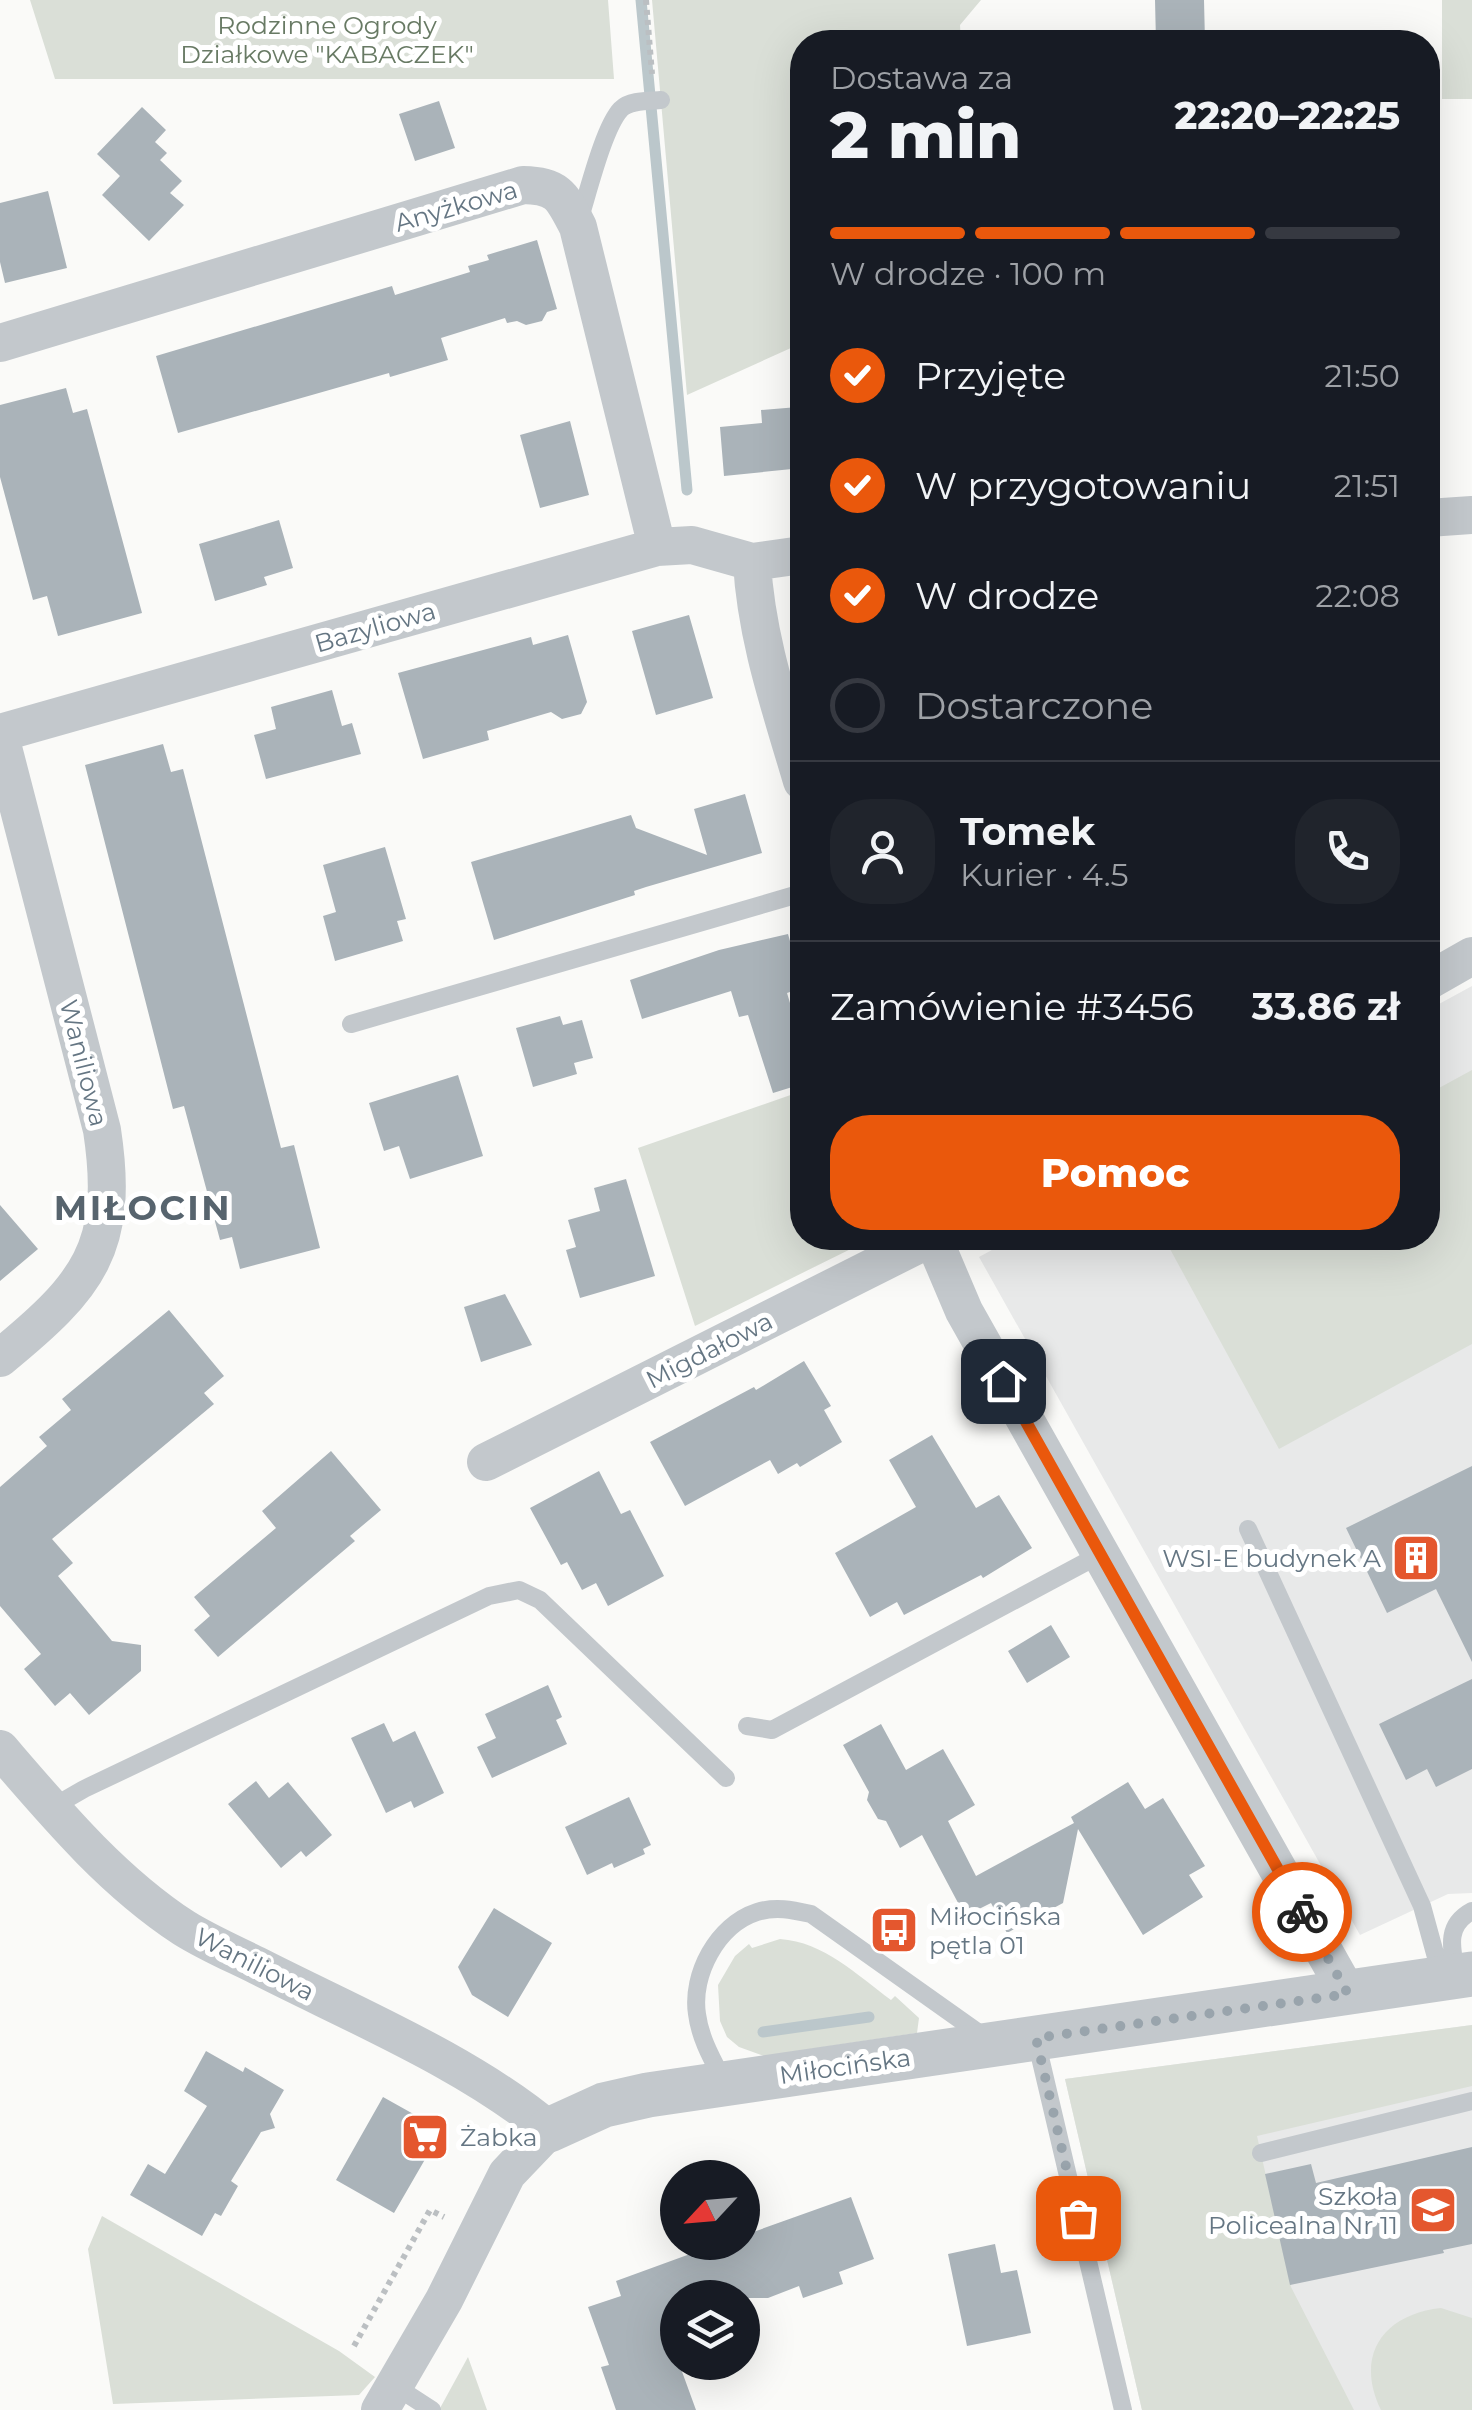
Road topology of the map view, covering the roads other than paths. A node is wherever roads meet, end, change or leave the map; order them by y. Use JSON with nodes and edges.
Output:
{"nodes":[{"id":1,"x":657,"y":101,"type":"road end"},
{"id":2,"x":578,"y":227,"type":"junction"},
{"id":3,"x":0,"y":343,"type":"edge"},
{"id":4,"x":1472,"y":515,"type":"edge"},
{"id":5,"x":1440,"y":517,"type":"edge"},
{"id":6,"x":657,"y":547,"type":"junction"},
{"id":7,"x":790,"y":557,"type":"edge"},
{"id":8,"x":752,"y":562,"type":"junction"},
{"id":9,"x":0,"y":734,"type":"edge"},
{"id":10,"x":790,"y":740,"type":"edge"},
{"id":11,"x":790,"y":896,"type":"edge"},
{"id":12,"x":1472,"y":956,"type":"edge"},
{"id":13,"x":1440,"y":975,"type":"edge"},
{"id":14,"x":351,"y":1024,"type":"dead end"},
{"id":15,"x":908,"y":1250,"type":"edge"},
{"id":16,"x":937,"y":1250,"type":"edge"},
{"id":17,"x":0,"y":1358,"type":"edge"},
{"id":18,"x":486,"y":1462,"type":"dead end"},
{"id":19,"x":1248,"y":1528,"type":"dead end"},
{"id":20,"x":1101,"y":1554,"type":"junction"},
{"id":21,"x":747,"y":1726,"type":"dead end"},
{"id":22,"x":0,"y":1749,"type":"edge"},
{"id":23,"x":726,"y":1778,"type":"dead end"},
{"id":24,"x":51,"y":1808,"type":"junction"},
{"id":25,"x":1472,"y":1911,"type":"edge"},
{"id":26,"x":1457,"y":1977,"type":"edge"},
{"id":27,"x":1348,"y":1994,"type":"junction"},
{"id":28,"x":1015,"y":2041,"type":"junction"},
{"id":29,"x":724,"y":2084,"type":"junction"},
{"id":30,"x":1472,"y":2101,"type":"edge"},
{"id":31,"x":548,"y":2130,"type":"junction"},
{"id":32,"x":1261,"y":2153,"type":"dead end"},
{"id":33,"x":387,"y":2398,"type":"edge"},
{"id":34,"x":432,"y":2410,"type":"edge"},
{"id":35,"x":1123,"y":2410,"type":"edge"}],
"edges":[{"from":1,"to":2,"type":"lane"},
{"from":2,"to":3,"type":"street","name":"Anyżkowa"},
{"from":2,"to":6,"type":"street","name":"Anyżkowa"},
{"from":4,"to":5,"type":"street"},
{"from":6,"to":8,"type":"street","name":"Bazyliowa"},
{"from":6,"to":9,"type":"street","name":"Bazyliowa"},
{"from":7,"to":8,"type":"street"},
{"from":8,"to":10,"type":"street"},
{"from":9,"to":17,"type":"street","name":"Waniliowa"},
{"from":11,"to":14,"type":"lane"},
{"from":12,"to":13,"type":"street"},
{"from":15,"to":18,"type":"street","name":"Migdałowa"},
{"from":16,"to":20,"type":"street","name":"Migdałowa"},
{"from":19,"to":26,"type":"lane"},
{"from":20,"to":21,"type":"lane"},
{"from":20,"to":27,"type":"street","name":"Migdałowa"},
{"from":22,"to":24,"type":"street","name":"Waniliowa"},
{"from":23,"to":24,"type":"lane"},
{"from":24,"to":31,"type":"street","name":"Waniliowa"},
{"from":25,"to":26,"type":"lane"},
{"from":26,"to":27,"type":"street","name":"Miłocińska"},
{"from":27,"to":28,"type":"street","name":"Miłocińska"},
{"from":28,"to":29,"type":"street","name":"Miłocińska"},
{"from":28,"to":29,"type":"lane"},
{"from":28,"to":35,"type":"lane"},
{"from":29,"to":31,"type":"street","name":"Miłocińska"},
{"from":30,"to":32,"type":"lane"},
{"from":31,"to":33,"type":"street","name":"Miłocińska"},
{"from":33,"to":34,"type":"lane"}]}
